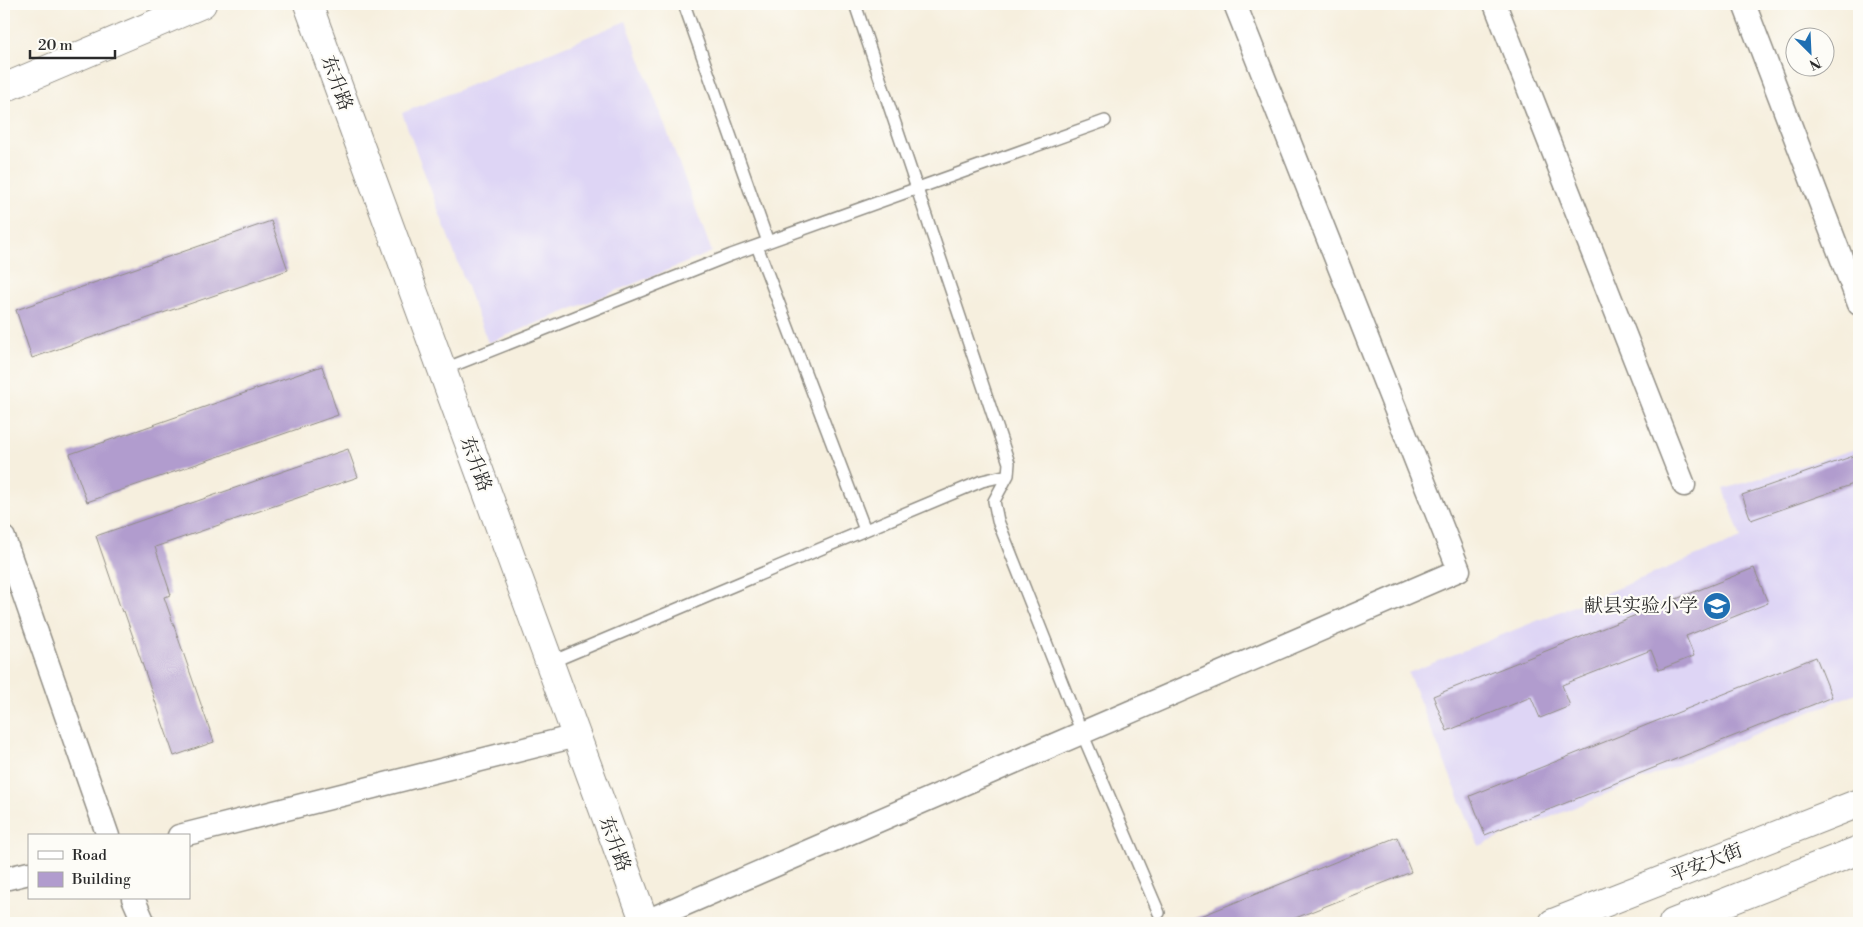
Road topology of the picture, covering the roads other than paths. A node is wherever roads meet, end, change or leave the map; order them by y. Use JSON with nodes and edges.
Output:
{"nodes":[{"id":1,"x":202,"y":4,"type":"edge"},
{"id":2,"x":308,"y":4,"type":"edge"},
{"id":3,"x":684,"y":4,"type":"edge"},
{"id":4,"x":855,"y":4,"type":"edge"},
{"id":5,"x":1235,"y":4,"type":"edge"},
{"id":6,"x":1495,"y":4,"type":"edge"},
{"id":7,"x":1744,"y":4,"type":"edge"},
{"id":8,"x":4,"y":88,"type":"edge"},
{"id":9,"x":1105,"y":121,"type":"dead end"},
{"id":10,"x":917,"y":189,"type":"junction"},
{"id":11,"x":768,"y":242,"type":"junction"},
{"id":12,"x":757,"y":246,"type":"junction"},
{"id":13,"x":1859,"y":304,"type":"edge"},
{"id":14,"x":442,"y":370,"type":"junction"},
{"id":15,"x":1008,"y":475,"type":"junction"},
{"id":16,"x":1684,"y":485,"type":"dead end"},
{"id":17,"x":865,"y":530,"type":"junction"},
{"id":18,"x":4,"y":538,"type":"edge"},
{"id":19,"x":549,"y":663,"type":"junction"},
{"id":20,"x":1082,"y":733,"type":"junction"},
{"id":21,"x":576,"y":736,"type":"junction"},
{"id":22,"x":1859,"y":803,"type":"edge"},
{"id":23,"x":107,"y":834,"type":"edge"},
{"id":24,"x":187,"y":834,"type":"edge"},
{"id":25,"x":1859,"y":850,"type":"edge"},
{"id":26,"x":28,"y":873,"type":"edge"},
{"id":27,"x":4,"y":879,"type":"edge"},
{"id":28,"x":134,"y":900,"type":"edge"},
{"id":29,"x":1159,"y":913,"type":"dead end"},
{"id":30,"x":644,"y":922,"type":"edge"},
{"id":31,"x":144,"y":923,"type":"edge"},
{"id":32,"x":1553,"y":923,"type":"edge"},
{"id":33,"x":1673,"y":923,"type":"edge"}],
"edges":[{"from":1,"to":8,"type":"main road"},
{"from":2,"to":14,"type":"main road","name":"东升路"},
{"from":3,"to":11,"type":"lane"},
{"from":4,"to":10,"type":"lane"},
{"from":5,"to":20,"type":"street"},
{"from":6,"to":16,"type":"street"},
{"from":7,"to":13,"type":"street"},
{"from":9,"to":10,"type":"lane"},
{"from":10,"to":11,"type":"lane"},
{"from":10,"to":15,"type":"lane"},
{"from":11,"to":12,"type":"lane"},
{"from":12,"to":14,"type":"lane"},
{"from":12,"to":17,"type":"lane"},
{"from":14,"to":19,"type":"main road","name":"东升路"},
{"from":15,"to":17,"type":"lane"},
{"from":15,"to":20,"type":"lane"},
{"from":17,"to":19,"type":"lane"},
{"from":18,"to":23,"type":"street"},
{"from":19,"to":21,"type":"main road","name":"东升路"},
{"from":20,"to":29,"type":"lane"},
{"from":20,"to":30,"type":"street"},
{"from":21,"to":24,"type":"street"},
{"from":21,"to":30,"type":"main road","name":"东升路"},
{"from":22,"to":32,"type":"main road","name":"平安大街"},
{"from":25,"to":33,"type":"main road"},
{"from":26,"to":27,"type":"street"},
{"from":28,"to":31,"type":"street"}]}
